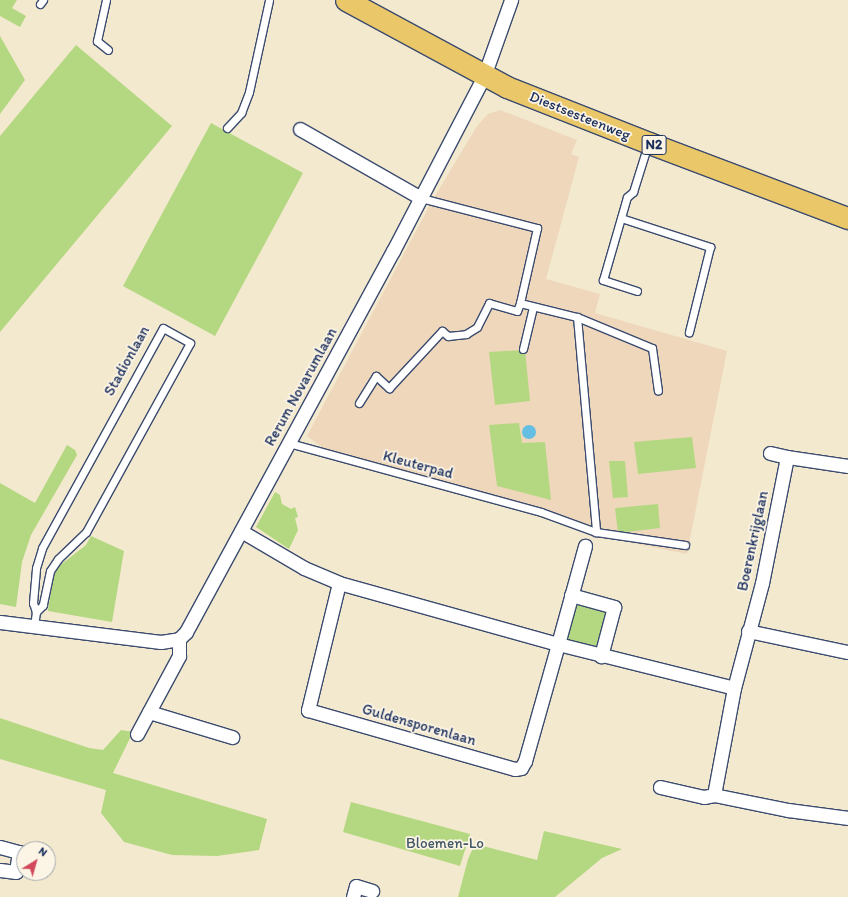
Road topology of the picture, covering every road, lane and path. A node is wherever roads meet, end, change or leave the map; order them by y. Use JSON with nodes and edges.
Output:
{"nodes":[{"id":1,"x":106,"y":0,"type":"edge"},
{"id":2,"x":269,"y":0,"type":"edge"},
{"id":3,"x":346,"y":0,"type":"edge"},
{"id":4,"x":511,"y":0,"type":"edge"},
{"id":5,"x":108,"y":50,"type":"dead end"},
{"id":6,"x":484,"y":76,"type":"junction"},
{"id":7,"x":227,"y":128,"type":"dead end"},
{"id":8,"x":300,"y":129,"type":"dead end"},
{"id":9,"x":648,"y":143,"type":"junction"},
{"id":10,"x":421,"y":198,"type":"junction"},
{"id":11,"x":621,"y":218,"type":"junction"},
{"id":12,"x":848,"y":218,"type":"edge"},
{"id":13,"x":637,"y":292,"type":"dead end"},
{"id":14,"x":520,"y":303,"type":"junction"},
{"id":15,"x":533,"y":307,"type":"junction"},
{"id":16,"x":577,"y":317,"type":"junction"},
{"id":17,"x":689,"y":332,"type":"dead end"},
{"id":18,"x":523,"y":349,"type":"dead end"},
{"id":19,"x":658,"y":391,"type":"dead end"},
{"id":20,"x":359,"y":403,"type":"dead end"},
{"id":21,"x":289,"y":443,"type":"junction"},
{"id":22,"x":770,"y":453,"type":"dead end"},
{"id":23,"x":787,"y":457,"type":"junction"},
{"id":24,"x":848,"y":466,"type":"edge"},
{"id":25,"x":241,"y":531,"type":"junction"},
{"id":26,"x":596,"y":532,"type":"junction"},
{"id":27,"x":685,"y":545,"type":"dead end"},
{"id":28,"x":585,"y":546,"type":"dead end"},
{"id":29,"x":339,"y":583,"type":"junction"},
{"id":30,"x":571,"y":595,"type":"junction"},
{"id":31,"x":36,"y":612,"type":"junction"},
{"id":32,"x":0,"y":622,"type":"edge"},
{"id":33,"x":34,"y":626,"type":"junction"},
{"id":34,"x":748,"y":631,"type":"junction"},
{"id":35,"x":179,"y":639,"type":"junction"},
{"id":36,"x":558,"y":644,"type":"junction"},
{"id":37,"x":848,"y":652,"type":"edge"},
{"id":38,"x":601,"y":656,"type":"junction"},
{"id":39,"x":734,"y":688,"type":"junction"},
{"id":40,"x":149,"y":712,"type":"junction"},
{"id":41,"x":137,"y":734,"type":"dead end"},
{"id":42,"x":232,"y":737,"type":"dead end"},
{"id":43,"x":660,"y":787,"type":"dead end"},
{"id":44,"x":714,"y":794,"type":"junction"},
{"id":45,"x":848,"y":818,"type":"edge"},
{"id":46,"x":0,"y":847,"type":"edge"},
{"id":47,"x":0,"y":870,"type":"edge"},
{"id":48,"x":372,"y":891,"type":"dead end"},
{"id":49,"x":353,"y":897,"type":"edge"}],
"edges":[{"from":1,"to":5,"type":"lane"},
{"from":2,"to":7,"type":"lane"},
{"from":3,"to":6,"type":"main road","name":"Diestsesteenweg","number":"N2"},
{"from":4,"to":6,"type":"street","name":"Rerum Novarumlaan"},
{"from":6,"to":9,"type":"main road","name":"Diestsesteenweg","number":"N2"},
{"from":6,"to":10,"type":"street","name":"Rerum Novarumlaan"},
{"from":8,"to":10,"type":"street"},
{"from":9,"to":11,"type":"lane"},
{"from":9,"to":12,"type":"main road","name":"Diestsesteenweg","number":"N2"},
{"from":10,"to":14,"type":"lane"},
{"from":10,"to":21,"type":"street","name":"Rerum Novarumlaan"},
{"from":11,"to":13,"type":"lane"},
{"from":11,"to":17,"type":"lane"},
{"from":14,"to":15,"type":"lane"},
{"from":14,"to":20,"type":"lane"},
{"from":15,"to":16,"type":"lane"},
{"from":15,"to":18,"type":"lane"},
{"from":16,"to":19,"type":"lane"},
{"from":16,"to":26,"type":"lane"},
{"from":21,"to":25,"type":"street","name":"Rerum Novarumlaan"},
{"from":21,"to":26,"type":"lane","name":"Kleuterpad"},
{"from":22,"to":23,"type":"street"},
{"from":23,"to":24,"type":"street"},
{"from":23,"to":34,"type":"street","name":"Boerenkrijglaan"},
{"from":25,"to":29,"type":"street"},
{"from":25,"to":35,"type":"street","name":"Rerum Novarumlaan"},
{"from":26,"to":27,"type":"lane","name":"Kleuterpad"},
{"from":28,"to":30,"type":"street","name":"Guldensporenlaan"},
{"from":29,"to":36,"type":"street"},
{"from":29,"to":36,"type":"street","name":"Guldensporenlaan"},
{"from":30,"to":36,"type":"street","name":"Guldensporenlaan"},
{"from":30,"to":38,"type":"street"},
{"from":31,"to":31,"type":"lane","name":"Stadionlaan"},
{"from":31,"to":33,"type":"lane","name":"Stadionlaan"},
{"from":32,"to":33,"type":"street"},
{"from":33,"to":35,"type":"street"},
{"from":34,"to":37,"type":"street"},
{"from":34,"to":39,"type":"street","name":"Boerenkrijglaan"},
{"from":35,"to":40,"type":"street"},
{"from":36,"to":38,"type":"street"},
{"from":38,"to":39,"type":"street"},
{"from":39,"to":44,"type":"street","name":"Boerenkrijglaan"},
{"from":40,"to":41,"type":"street"},
{"from":40,"to":42,"type":"street"},
{"from":43,"to":44,"type":"street"},
{"from":44,"to":45,"type":"street"},
{"from":46,"to":47,"type":"street"},
{"from":48,"to":49,"type":"street"}]}
